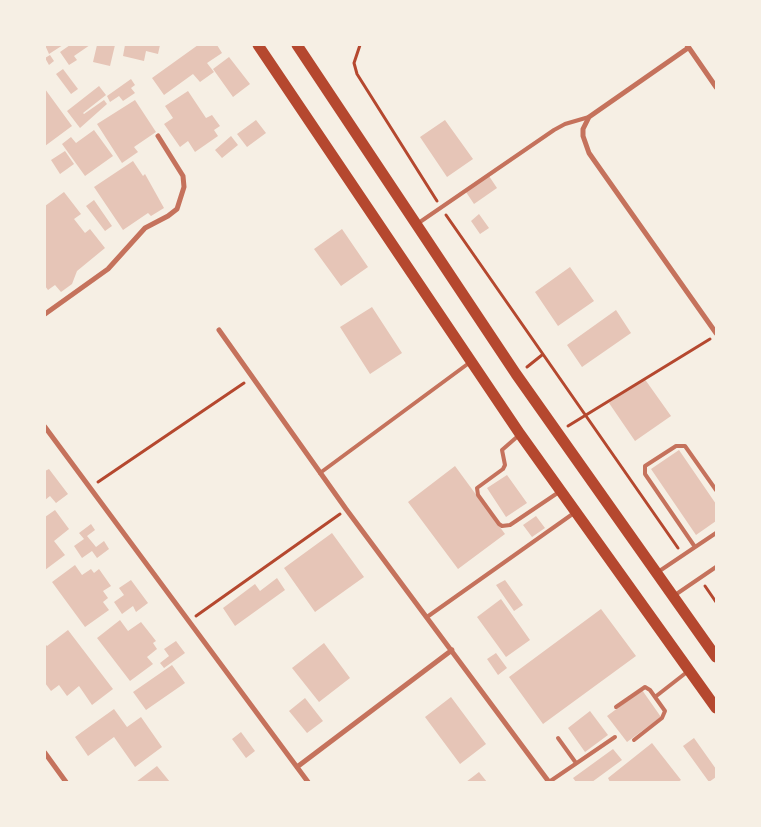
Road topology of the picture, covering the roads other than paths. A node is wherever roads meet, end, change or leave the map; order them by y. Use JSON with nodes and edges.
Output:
{"nodes":[{"id":1,"x":258,"y":45,"type":"edge"},
{"id":2,"x":296,"y":45,"type":"edge"},
{"id":3,"x":688,"y":46,"type":"edge"},
{"id":4,"x":716,"y":87,"type":"edge"},
{"id":5,"x":589,"y":117,"type":"junction"},
{"id":6,"x":158,"y":136,"type":"dead end"},
{"id":7,"x":416,"y":226,"type":"junction"},
{"id":8,"x":45,"y":314,"type":"edge"},
{"id":9,"x":219,"y":330,"type":"dead end"},
{"id":10,"x":716,"y":334,"type":"edge"},
{"id":11,"x":471,"y":362,"type":"junction"},
{"id":12,"x":45,"y":427,"type":"edge"},
{"id":13,"x":520,"y":434,"type":"junction"},
{"id":14,"x":320,"y":473,"type":"junction"},
{"id":15,"x":716,"y":490,"type":"edge"},
{"id":16,"x":560,"y":491,"type":"junction"},
{"id":17,"x":576,"y":512,"type":"junction"},
{"id":18,"x":716,"y":533,"type":"edge"},
{"id":19,"x":695,"y":547,"type":"junction"},
{"id":20,"x":716,"y":566,"type":"edge"},
{"id":21,"x":656,"y":573,"type":"junction"},
{"id":22,"x":673,"y":597,"type":"junction"},
{"id":23,"x":427,"y":617,"type":"junction"},
{"id":24,"x":452,"y":650,"type":"junction"},
{"id":25,"x":716,"y":657,"type":"edge"},
{"id":26,"x":689,"y":671,"type":"junction"},
{"id":27,"x":655,"y":696,"type":"junction"},
{"id":28,"x":616,"y":707,"type":"dead end"},
{"id":29,"x":716,"y":708,"type":"edge"},
{"id":30,"x":615,"y":737,"type":"dead end"},
{"id":31,"x":558,"y":738,"type":"dead end"},
{"id":32,"x":634,"y":740,"type":"dead end"},
{"id":33,"x":45,"y":753,"type":"edge"},
{"id":34,"x":576,"y":763,"type":"junction"},
{"id":35,"x":297,"y":767,"type":"junction"},
{"id":36,"x":66,"y":782,"type":"edge"},
{"id":37,"x":308,"y":782,"type":"edge"},
{"id":38,"x":549,"y":782,"type":"edge"}],
"edges":[{"from":1,"to":11,"type":"main road"},
{"from":2,"to":7,"type":"main road"},
{"from":3,"to":4,"type":"street"},
{"from":3,"to":5,"type":"street"},
{"from":5,"to":7,"type":"lane"},
{"from":5,"to":10,"type":"street"},
{"from":6,"to":8,"type":"street"},
{"from":7,"to":21,"type":"main road"},
{"from":9,"to":14,"type":"street"},
{"from":11,"to":13,"type":"main road"},
{"from":11,"to":14,"type":"lane"},
{"from":12,"to":35,"type":"street"},
{"from":13,"to":16,"type":"main road"},
{"from":13,"to":16,"type":"lane"},
{"from":14,"to":23,"type":"street"},
{"from":15,"to":19,"type":"lane"},
{"from":16,"to":17,"type":"main road"},
{"from":17,"to":23,"type":"lane"},
{"from":17,"to":26,"type":"main road"},
{"from":18,"to":19,"type":"lane"},
{"from":19,"to":21,"type":"lane"},
{"from":20,"to":22,"type":"lane"},
{"from":21,"to":22,"type":"main road"},
{"from":22,"to":25,"type":"main road"},
{"from":23,"to":24,"type":"street"},
{"from":24,"to":35,"type":"street"},
{"from":24,"to":38,"type":"street"},
{"from":26,"to":27,"type":"lane"},
{"from":26,"to":29,"type":"main road"},
{"from":27,"to":28,"type":"lane"},
{"from":27,"to":32,"type":"lane"},
{"from":30,"to":34,"type":"lane"},
{"from":31,"to":34,"type":"lane"},
{"from":33,"to":36,"type":"street"},
{"from":34,"to":38,"type":"lane"},
{"from":35,"to":37,"type":"street"}]}
